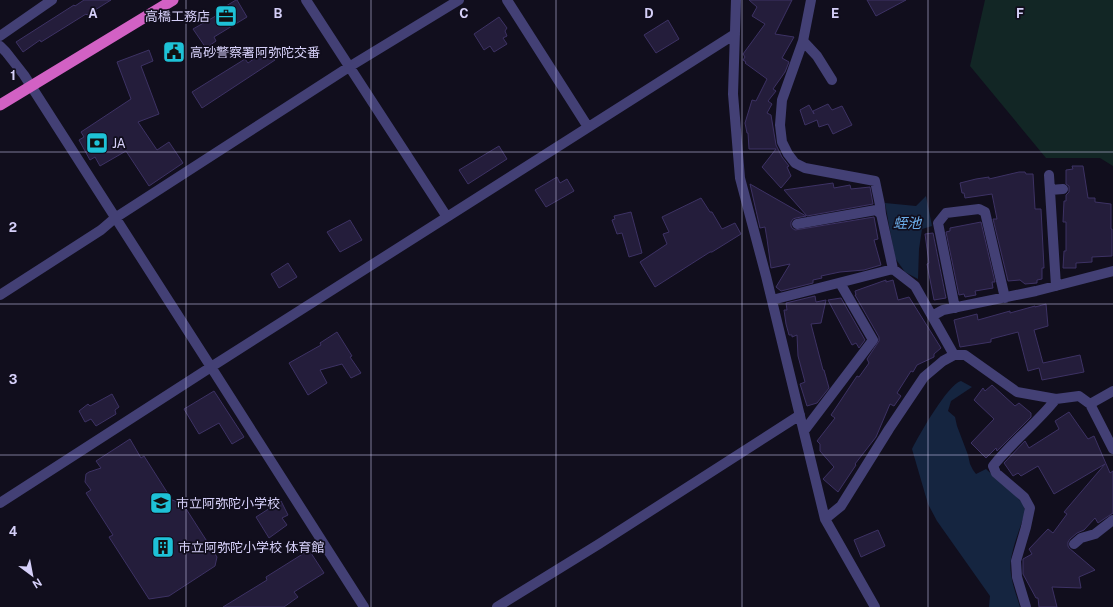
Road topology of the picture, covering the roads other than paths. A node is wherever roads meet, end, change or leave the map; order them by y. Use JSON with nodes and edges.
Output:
{"nodes":[{"id":1,"x":52,"y":0,"type":"edge"},
{"id":2,"x":173,"y":0,"type":"edge"},
{"id":3,"x":306,"y":0,"type":"edge"},
{"id":4,"x":459,"y":0,"type":"edge"},
{"id":5,"x":507,"y":0,"type":"edge"},
{"id":6,"x":736,"y":0,"type":"edge"},
{"id":7,"x":811,"y":0,"type":"edge"},
{"id":8,"x":735,"y":34,"type":"junction"},
{"id":9,"x":0,"y":36,"type":"edge"},
{"id":10,"x":804,"y":40,"type":"junction"},
{"id":11,"x":0,"y":46,"type":"edge"},
{"id":12,"x":349,"y":67,"type":"junction"},
{"id":13,"x":832,"y":80,"type":"dead end"},
{"id":14,"x":30,"y":86,"type":"junction"},
{"id":15,"x":0,"y":105,"type":"edge"},
{"id":16,"x":588,"y":127,"type":"junction"},
{"id":17,"x":1049,"y":175,"type":"dead end"},
{"id":18,"x":1063,"y":189,"type":"dead end"},
{"id":19,"x":1050,"y":190,"type":"junction"},
{"id":20,"x":881,"y":214,"type":"junction"},
{"id":21,"x":447,"y":217,"type":"junction"},
{"id":22,"x":115,"y":218,"type":"junction"},
{"id":23,"x":797,"y":224,"type":"dead end"},
{"id":24,"x":893,"y":269,"type":"junction"},
{"id":25,"x":1113,"y":271,"type":"edge"},
{"id":26,"x":840,"y":283,"type":"junction"},
{"id":27,"x":1056,"y":286,"type":"junction"},
{"id":28,"x":0,"y":295,"type":"edge"},
{"id":29,"x":1005,"y":298,"type":"junction"},
{"id":30,"x":772,"y":300,"type":"junction"},
{"id":31,"x":955,"y":308,"type":"junction"},
{"id":32,"x":932,"y":316,"type":"junction"},
{"id":33,"x":954,"y":356,"type":"junction"},
{"id":34,"x":212,"y":367,"type":"junction"},
{"id":35,"x":1113,"y":391,"type":"edge"},
{"id":36,"x":1056,"y":399,"type":"junction"},
{"id":37,"x":1090,"y":404,"type":"junction"},
{"id":38,"x":800,"y":415,"type":"junction"},
{"id":39,"x":804,"y":431,"type":"junction"},
{"id":40,"x":1113,"y":449,"type":"edge"},
{"id":41,"x":0,"y":503,"type":"edge"},
{"id":42,"x":825,"y":519,"type":"junction"},
{"id":43,"x":1113,"y":520,"type":"edge"},
{"id":44,"x":1074,"y":544,"type":"dead end"},
{"id":45,"x":364,"y":607,"type":"edge"},
{"id":46,"x":497,"y":607,"type":"edge"},
{"id":47,"x":875,"y":607,"type":"edge"},
{"id":48,"x":1026,"y":607,"type":"edge"}],
"edges":[{"from":1,"to":9,"type":"street"},
{"from":2,"to":14,"type":"highway"},
{"from":3,"to":12,"type":"street"},
{"from":4,"to":12,"type":"street"},
{"from":5,"to":16,"type":"street"},
{"from":6,"to":8,"type":"street"},
{"from":7,"to":10,"type":"street"},
{"from":8,"to":16,"type":"street"},
{"from":8,"to":30,"type":"street"},
{"from":10,"to":13,"type":"street"},
{"from":10,"to":20,"type":"street"},
{"from":11,"to":14,"type":"street"},
{"from":12,"to":21,"type":"street"},
{"from":12,"to":22,"type":"street"},
{"from":14,"to":15,"type":"highway"},
{"from":14,"to":22,"type":"street"},
{"from":16,"to":21,"type":"street"},
{"from":17,"to":19,"type":"street"},
{"from":18,"to":19,"type":"street"},
{"from":19,"to":27,"type":"street"},
{"from":20,"to":23,"type":"street"},
{"from":20,"to":24,"type":"street"},
{"from":21,"to":34,"type":"street"},
{"from":22,"to":28,"type":"street"},
{"from":22,"to":34,"type":"street"},
{"from":24,"to":26,"type":"street"},
{"from":24,"to":32,"type":"street"},
{"from":25,"to":27,"type":"street"},
{"from":26,"to":30,"type":"street"},
{"from":26,"to":39,"type":"street"},
{"from":27,"to":29,"type":"street"},
{"from":29,"to":31,"type":"street"},
{"from":29,"to":31,"type":"street"},
{"from":30,"to":38,"type":"street"},
{"from":31,"to":32,"type":"street"},
{"from":32,"to":33,"type":"street"},
{"from":33,"to":36,"type":"street"},
{"from":33,"to":42,"type":"street"},
{"from":34,"to":41,"type":"street"},
{"from":34,"to":45,"type":"street"},
{"from":35,"to":37,"type":"street"},
{"from":36,"to":37,"type":"street"},
{"from":36,"to":48,"type":"street"},
{"from":37,"to":40,"type":"street"},
{"from":38,"to":39,"type":"street"},
{"from":38,"to":46,"type":"street"},
{"from":39,"to":42,"type":"street"},
{"from":42,"to":47,"type":"street"},
{"from":43,"to":44,"type":"street"}]}
